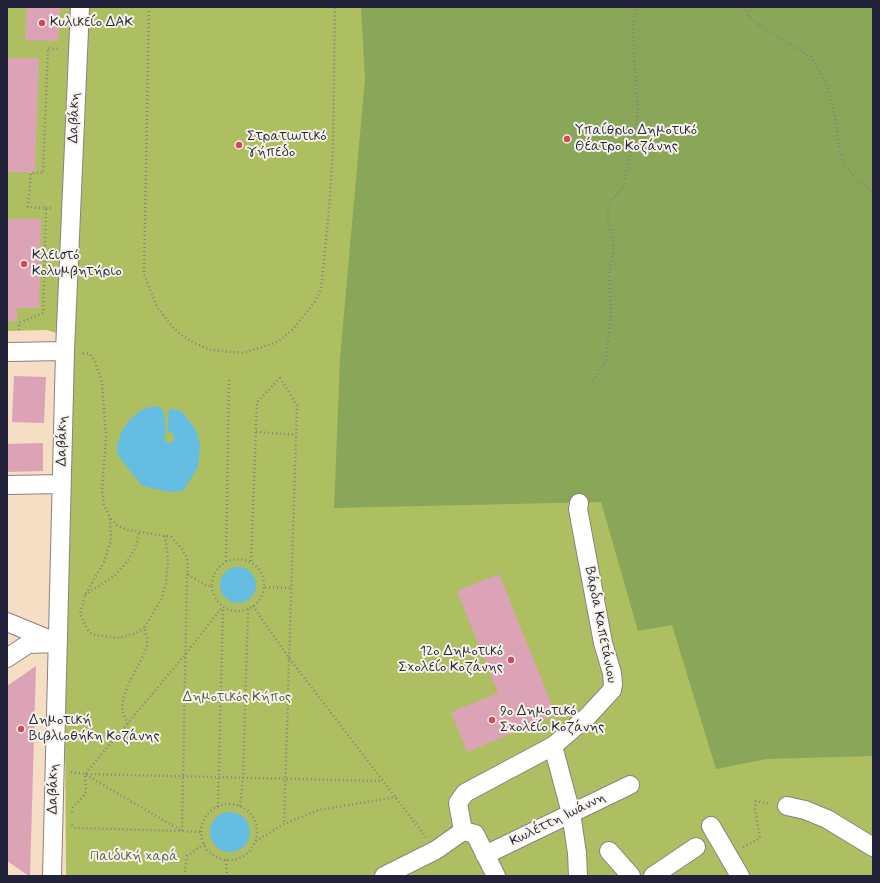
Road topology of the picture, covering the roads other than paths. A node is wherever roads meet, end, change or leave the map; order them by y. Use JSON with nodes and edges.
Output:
{"nodes":[{"id":1,"x":80,"y":7,"type":"edge"},
{"id":2,"x":65,"y":351,"type":"junction"},
{"id":3,"x":7,"y":352,"type":"edge"},
{"id":4,"x":62,"y":484,"type":"junction"},
{"id":5,"x":7,"y":485,"type":"edge"},
{"id":6,"x":579,"y":503,"type":"dead end"},
{"id":7,"x":7,"y":622,"type":"edge"},
{"id":8,"x":58,"y":643,"type":"junction"},
{"id":9,"x":7,"y":658,"type":"edge"},
{"id":10,"x":553,"y":746,"type":"junction"},
{"id":11,"x":630,"y":785,"type":"dead end"},
{"id":12,"x":787,"y":806,"type":"road end"},
{"id":13,"x":571,"y":813,"type":"junction"},
{"id":14,"x":711,"y":826,"type":"dead end"},
{"id":15,"x":463,"y":831,"type":"junction"},
{"id":16,"x":696,"y":847,"type":"dead end"},
{"id":17,"x":873,"y":847,"type":"edge"},
{"id":18,"x":609,"y":851,"type":"dead end"},
{"id":19,"x":485,"y":855,"type":"junction"},
{"id":20,"x":736,"y":869,"type":"edge"},
{"id":21,"x":409,"y":870,"type":"edge"},
{"id":22,"x":52,"y":876,"type":"edge"},
{"id":23,"x":384,"y":876,"type":"edge"},
{"id":24,"x":496,"y":876,"type":"edge"},
{"id":25,"x":578,"y":876,"type":"edge"},
{"id":26,"x":631,"y":876,"type":"edge"},
{"id":27,"x":653,"y":876,"type":"edge"}],
"edges":[{"from":1,"to":2,"type":"street","name":"Δαβάκη"},
{"from":2,"to":3,"type":"street"},
{"from":2,"to":4,"type":"street","name":"Δαβάκη"},
{"from":4,"to":5,"type":"street"},
{"from":4,"to":8,"type":"street","name":"Δαβάκη"},
{"from":6,"to":10,"type":"street","name":"Βάρδα Καπετάνιου"},
{"from":7,"to":8,"type":"street"},
{"from":8,"to":9,"type":"street"},
{"from":8,"to":22,"type":"street","name":"Δαβάκη"},
{"from":10,"to":13,"type":"street"},
{"from":10,"to":15,"type":"street","name":"Βάρδα Καπετάνιου"},
{"from":11,"to":13,"type":"street","name":"Κωλέττη Ιωάννη"},
{"from":12,"to":17,"type":"street"},
{"from":13,"to":19,"type":"street","name":"Κωλέττη Ιωάννη"},
{"from":13,"to":25,"type":"street"},
{"from":14,"to":20,"type":"street"},
{"from":15,"to":19,"type":"street"},
{"from":15,"to":21,"type":"street"},
{"from":16,"to":27,"type":"street"},
{"from":18,"to":26,"type":"street"},
{"from":19,"to":24,"type":"street"},
{"from":21,"to":23,"type":"street"}]}
